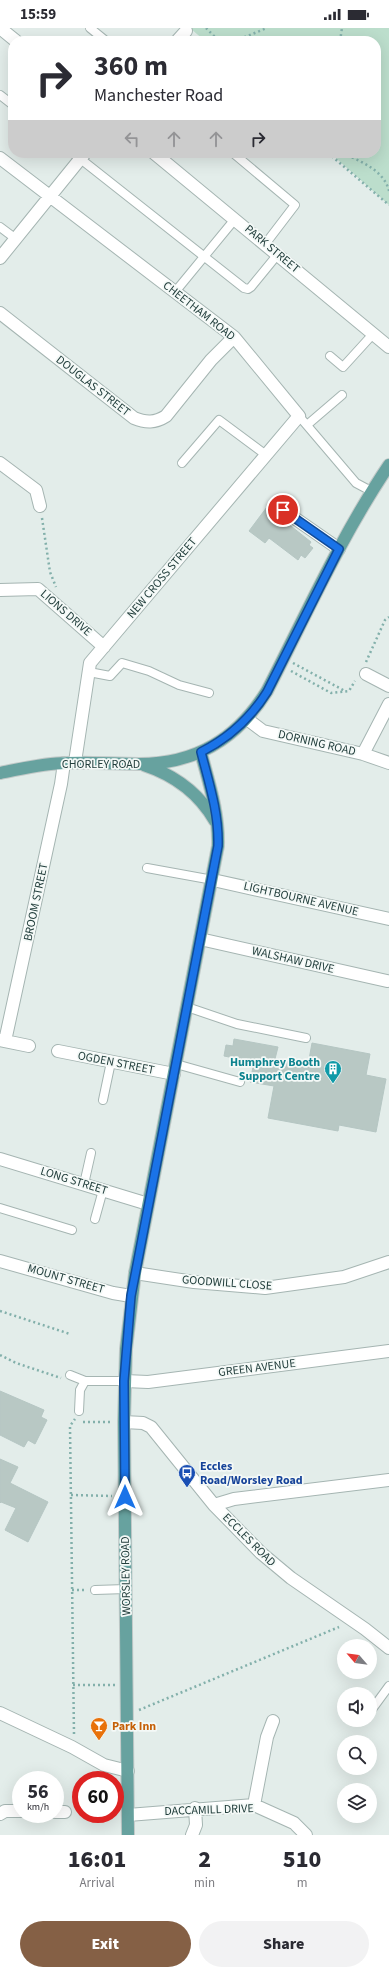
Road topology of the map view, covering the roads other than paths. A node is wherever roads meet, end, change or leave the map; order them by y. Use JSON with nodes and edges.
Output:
{"nodes":[{"id":1,"x":0,"y":28,"type":"edge"},
{"id":2,"x":90,"y":28,"type":"edge"},
{"id":3,"x":186,"y":31,"type":"dead end"},
{"id":4,"x":10,"y":36,"type":"edge"},
{"id":5,"x":100,"y":36,"type":"edge"},
{"id":6,"x":182,"y":36,"type":"edge"},
{"id":7,"x":0,"y":95,"type":"edge"},
{"id":8,"x":8,"y":101,"type":"edge"},
{"id":9,"x":0,"y":158,"type":"edge"},
{"id":10,"x":77,"y":158,"type":"edge"},
{"id":11,"x":83,"y":158,"type":"edge"},
{"id":12,"x":160,"y":158,"type":"edge"},
{"id":13,"x":239,"y":158,"type":"edge"},
{"id":14,"x":50,"y":196,"type":"junction"},
{"id":15,"x":235,"y":219,"type":"junction"},
{"id":16,"x":0,"y":227,"type":"edge"},
{"id":17,"x":16,"y":239,"type":"junction"},
{"id":18,"x":266,"y":243,"type":"junction"},
{"id":19,"x":278,"y":254,"type":"junction"},
{"id":20,"x":204,"y":256,"type":"junction"},
{"id":21,"x":0,"y":258,"type":"edge"},
{"id":22,"x":175,"y":292,"type":"junction"},
{"id":23,"x":0,"y":313,"type":"edge"},
{"id":24,"x":374,"y":334,"type":"junction"},
{"id":25,"x":234,"y":337,"type":"junction"},
{"id":26,"x":387,"y":342,"type":"edge"},
{"id":27,"x":330,"y":356,"type":"dead end"},
{"id":28,"x":342,"y":395,"type":"dead end"},
{"id":29,"x":303,"y":421,"type":"junction"},
{"id":30,"x":266,"y":455,"type":"junction"},
{"id":31,"x":0,"y":463,"type":"edge"},
{"id":32,"x":182,"y":463,"type":"dead end"},
{"id":33,"x":389,"y":465,"type":"edge"},
{"id":34,"x":371,"y":491,"type":"junction"},
{"id":35,"x":40,"y":506,"type":"road end"},
{"id":36,"x":283,"y":510,"type":"dead end"},
{"id":37,"x":339,"y":549,"type":"junction"},
{"id":38,"x":0,"y":590,"type":"edge"},
{"id":39,"x":104,"y":647,"type":"junction"},
{"id":40,"x":89,"y":672,"type":"junction"},
{"id":41,"x":364,"y":673,"type":"road end"},
{"id":42,"x":389,"y":686,"type":"edge"},
{"id":43,"x":209,"y":693,"type":"dead end"},
{"id":44,"x":389,"y":704,"type":"edge"},
{"id":45,"x":247,"y":719,"type":"junction"},
{"id":46,"x":201,"y":752,"type":"junction"},
{"id":47,"x":363,"y":754,"type":"junction"},
{"id":48,"x":70,"y":762,"type":"junction"},
{"id":49,"x":389,"y":763,"type":"edge"},
{"id":50,"x":140,"y":764,"type":"junction"},
{"id":51,"x":0,"y":773,"type":"edge"},
{"id":52,"x":219,"y":827,"type":"junction"},
{"id":53,"x":147,"y":868,"type":"dead end"},
{"id":54,"x":213,"y":880,"type":"junction"},
{"id":55,"x":389,"y":919,"type":"edge"},
{"id":56,"x":200,"y":939,"type":"junction"},
{"id":57,"x":387,"y":981,"type":"dead end"},
{"id":58,"x":187,"y":1007,"type":"junction"},
{"id":59,"x":306,"y":1038,"type":"dead end"},
{"id":60,"x":3,"y":1041,"type":"edge"},
{"id":61,"x":29,"y":1046,"type":"dead end"},
{"id":62,"x":58,"y":1051,"type":"dead end"},
{"id":63,"x":111,"y":1062,"type":"junction"},
{"id":64,"x":175,"y":1069,"type":"junction"},
{"id":65,"x":240,"y":1082,"type":"dead end"},
{"id":66,"x":103,"y":1100,"type":"dead end"},
{"id":67,"x":91,"y":1153,"type":"dead end"},
{"id":68,"x":1,"y":1162,"type":"edge"},
{"id":69,"x":84,"y":1184,"type":"junction"},
{"id":70,"x":103,"y":1190,"type":"junction"},
{"id":71,"x":148,"y":1204,"type":"junction"},
{"id":72,"x":0,"y":1208,"type":"edge"},
{"id":73,"x":95,"y":1219,"type":"dead end"},
{"id":74,"x":72,"y":1230,"type":"dead end"},
{"id":75,"x":0,"y":1261,"type":"edge"},
{"id":76,"x":389,"y":1262,"type":"edge"},
{"id":77,"x":135,"y":1273,"type":"junction"},
{"id":78,"x":131,"y":1296,"type":"junction"},
{"id":79,"x":389,"y":1351,"type":"edge"},
{"id":80,"x":70,"y":1375,"type":"road end"},
{"id":81,"x":85,"y":1381,"type":"junction"},
{"id":82,"x":124,"y":1381,"type":"junction"},
{"id":83,"x":79,"y":1411,"type":"road end"},
{"id":84,"x":124,"y":1422,"type":"junction"},
{"id":85,"x":389,"y":1480,"type":"edge"},
{"id":86,"x":214,"y":1505,"type":"junction"},
{"id":87,"x":126,"y":1589,"type":"junction"},
{"id":88,"x":95,"y":1590,"type":"dead end"},
{"id":89,"x":389,"y":1648,"type":"edge"},
{"id":90,"x":389,"y":1686,"type":"edge"},
{"id":91,"x":377,"y":1702,"type":"edge"},
{"id":92,"x":0,"y":1713,"type":"edge"},
{"id":93,"x":273,"y":1721,"type":"dead end"},
{"id":94,"x":128,"y":1771,"type":"junction"},
{"id":95,"x":254,"y":1806,"type":"junction"},
{"id":96,"x":195,"y":1808,"type":"junction"},
{"id":97,"x":12,"y":1811,"type":"edge"},
{"id":98,"x":0,"y":1814,"type":"edge"},
{"id":99,"x":128,"y":1815,"type":"junction"},
{"id":100,"x":128,"y":1835,"type":"edge"},
{"id":101,"x":192,"y":1835,"type":"edge"},
{"id":102,"x":306,"y":1835,"type":"edge"}],
"edges":[{"from":1,"to":4,"type":"street"},
{"from":2,"to":5,"type":"lane"},
{"from":3,"to":6,"type":"street"},
{"from":7,"to":8,"type":"lane"},
{"from":9,"to":14,"type":"street","name":"CHEETHAM ROAD"},
{"from":10,"to":14,"type":"street"},
{"from":11,"to":20,"type":"lane"},
{"from":12,"to":15,"type":"street","name":"PARK STREET"},
{"from":13,"to":18,"type":"lane"},
{"from":14,"to":17,"type":"street"},
{"from":14,"to":22,"type":"street","name":"CHEETHAM ROAD"},
{"from":15,"to":18,"type":"street","name":"PARK STREET"},
{"from":15,"to":20,"type":"lane"},
{"from":16,"to":17,"type":"lane"},
{"from":17,"to":21,"type":"street"},
{"from":18,"to":19,"type":"street","name":"PARK STREET"},
{"from":19,"to":20,"type":"lane"},
{"from":19,"to":24,"type":"street","name":"PARK STREET"},
{"from":20,"to":22,"type":"lane"},
{"from":22,"to":25,"type":"street","name":"CHEETHAM ROAD"},
{"from":23,"to":25,"type":"street","name":"DOUGLAS STREET"},
{"from":24,"to":26,"type":"street","name":"PARK STREET"},
{"from":24,"to":27,"type":"lane"},
{"from":25,"to":29,"type":"street","name":"CHEETHAM ROAD"},
{"from":28,"to":29,"type":"lane"},
{"from":29,"to":30,"type":"street","name":"NEW CROSS STREET"},
{"from":29,"to":34,"type":"lane","name":"CHEETHAM ROAD"},
{"from":30,"to":32,"type":"lane"},
{"from":30,"to":39,"type":"street","name":"NEW CROSS STREET"},
{"from":31,"to":35,"type":"street"},
{"from":33,"to":34,"type":"main road","name":"CHORLEY ROAD"},
{"from":34,"to":37,"type":"main road","name":"CHORLEY ROAD"},
{"from":36,"to":37,"type":"street"},
{"from":37,"to":45,"type":"main road","name":"CHORLEY ROAD"},
{"from":38,"to":39,"type":"street","name":"LIONS DRIVE"},
{"from":39,"to":40,"type":"street","name":"NEW CROSS STREET"},
{"from":40,"to":43,"type":"lane"},
{"from":40,"to":48,"type":"street","name":"NEW CROSS STREET"},
{"from":41,"to":42,"type":"street"},
{"from":44,"to":47,"type":"street"},
{"from":45,"to":46,"type":"main road","name":"CHORLEY ROAD"},
{"from":45,"to":47,"type":"street","name":"DORNING ROAD"},
{"from":46,"to":50,"type":"main road","name":"CHORLEY ROAD"},
{"from":46,"to":52,"type":"main road","name":"WORSLEY ROAD"},
{"from":47,"to":49,"type":"street","name":"DORNING ROAD"},
{"from":48,"to":50,"type":"main road","name":"CHORLEY ROAD"},
{"from":48,"to":51,"type":"main road","name":"CHORLEY ROAD"},
{"from":48,"to":60,"type":"street","name":"BROOM STREET"},
{"from":50,"to":52,"type":"main road"},
{"from":52,"to":54,"type":"main road","name":"WORSLEY ROAD"},
{"from":53,"to":54,"type":"lane"},
{"from":54,"to":55,"type":"street","name":"LIGHTBOURNE AVENUE"},
{"from":54,"to":56,"type":"main road","name":"WORSLEY ROAD"},
{"from":56,"to":57,"type":"street","name":"WALSHAW DRIVE"},
{"from":56,"to":58,"type":"main road","name":"WORSLEY ROAD"},
{"from":58,"to":59,"type":"lane"},
{"from":58,"to":64,"type":"main road","name":"WORSLEY ROAD"},
{"from":60,"to":61,"type":"street"},
{"from":62,"to":63,"type":"street","name":"OGDEN STREET"},
{"from":63,"to":64,"type":"street","name":"OGDEN STREET"},
{"from":63,"to":66,"type":"lane"},
{"from":64,"to":65,"type":"lane"},
{"from":64,"to":71,"type":"main road","name":"WORSLEY ROAD"},
{"from":67,"to":69,"type":"lane"},
{"from":68,"to":69,"type":"street","name":"LONG STREET"},
{"from":69,"to":70,"type":"street","name":"LONG STREET"},
{"from":70,"to":71,"type":"street","name":"LONG STREET"},
{"from":70,"to":73,"type":"lane"},
{"from":71,"to":77,"type":"main road","name":"WORSLEY ROAD"},
{"from":72,"to":74,"type":"lane"},
{"from":75,"to":78,"type":"street","name":"MOUNT STREET"},
{"from":76,"to":77,"type":"street","name":"GOODWILL CLOSE"},
{"from":77,"to":78,"type":"main road","name":"WORSLEY ROAD"},
{"from":78,"to":82,"type":"main road","name":"WORSLEY ROAD"},
{"from":79,"to":82,"type":"street","name":"GREEN AVENUE"},
{"from":80,"to":81,"type":"lane"},
{"from":81,"to":82,"type":"lane"},
{"from":81,"to":83,"type":"lane"},
{"from":82,"to":84,"type":"main road","name":"WORSLEY ROAD"},
{"from":84,"to":86,"type":"street","name":"ECCLES ROAD"},
{"from":84,"to":87,"type":"main road","name":"WORSLEY ROAD"},
{"from":85,"to":86,"type":"street"},
{"from":86,"to":89,"type":"street","name":"ECCLES ROAD"},
{"from":87,"to":88,"type":"lane"},
{"from":87,"to":94,"type":"main road","name":"WORSLEY ROAD"},
{"from":90,"to":91,"type":"lane"},
{"from":92,"to":94,"type":"street"},
{"from":93,"to":95,"type":"street"},
{"from":94,"to":99,"type":"main road","name":"WORSLEY ROAD"},
{"from":95,"to":96,"type":"street","name":"DACCAMILL DRIVE"},
{"from":95,"to":102,"type":"street","name":"DACCAMILL DRIVE"},
{"from":96,"to":99,"type":"street","name":"DACCAMILL DRIVE"},
{"from":96,"to":101,"type":"street"},
{"from":97,"to":98,"type":"street"},
{"from":99,"to":100,"type":"main road","name":"WORSLEY ROAD"}]}
